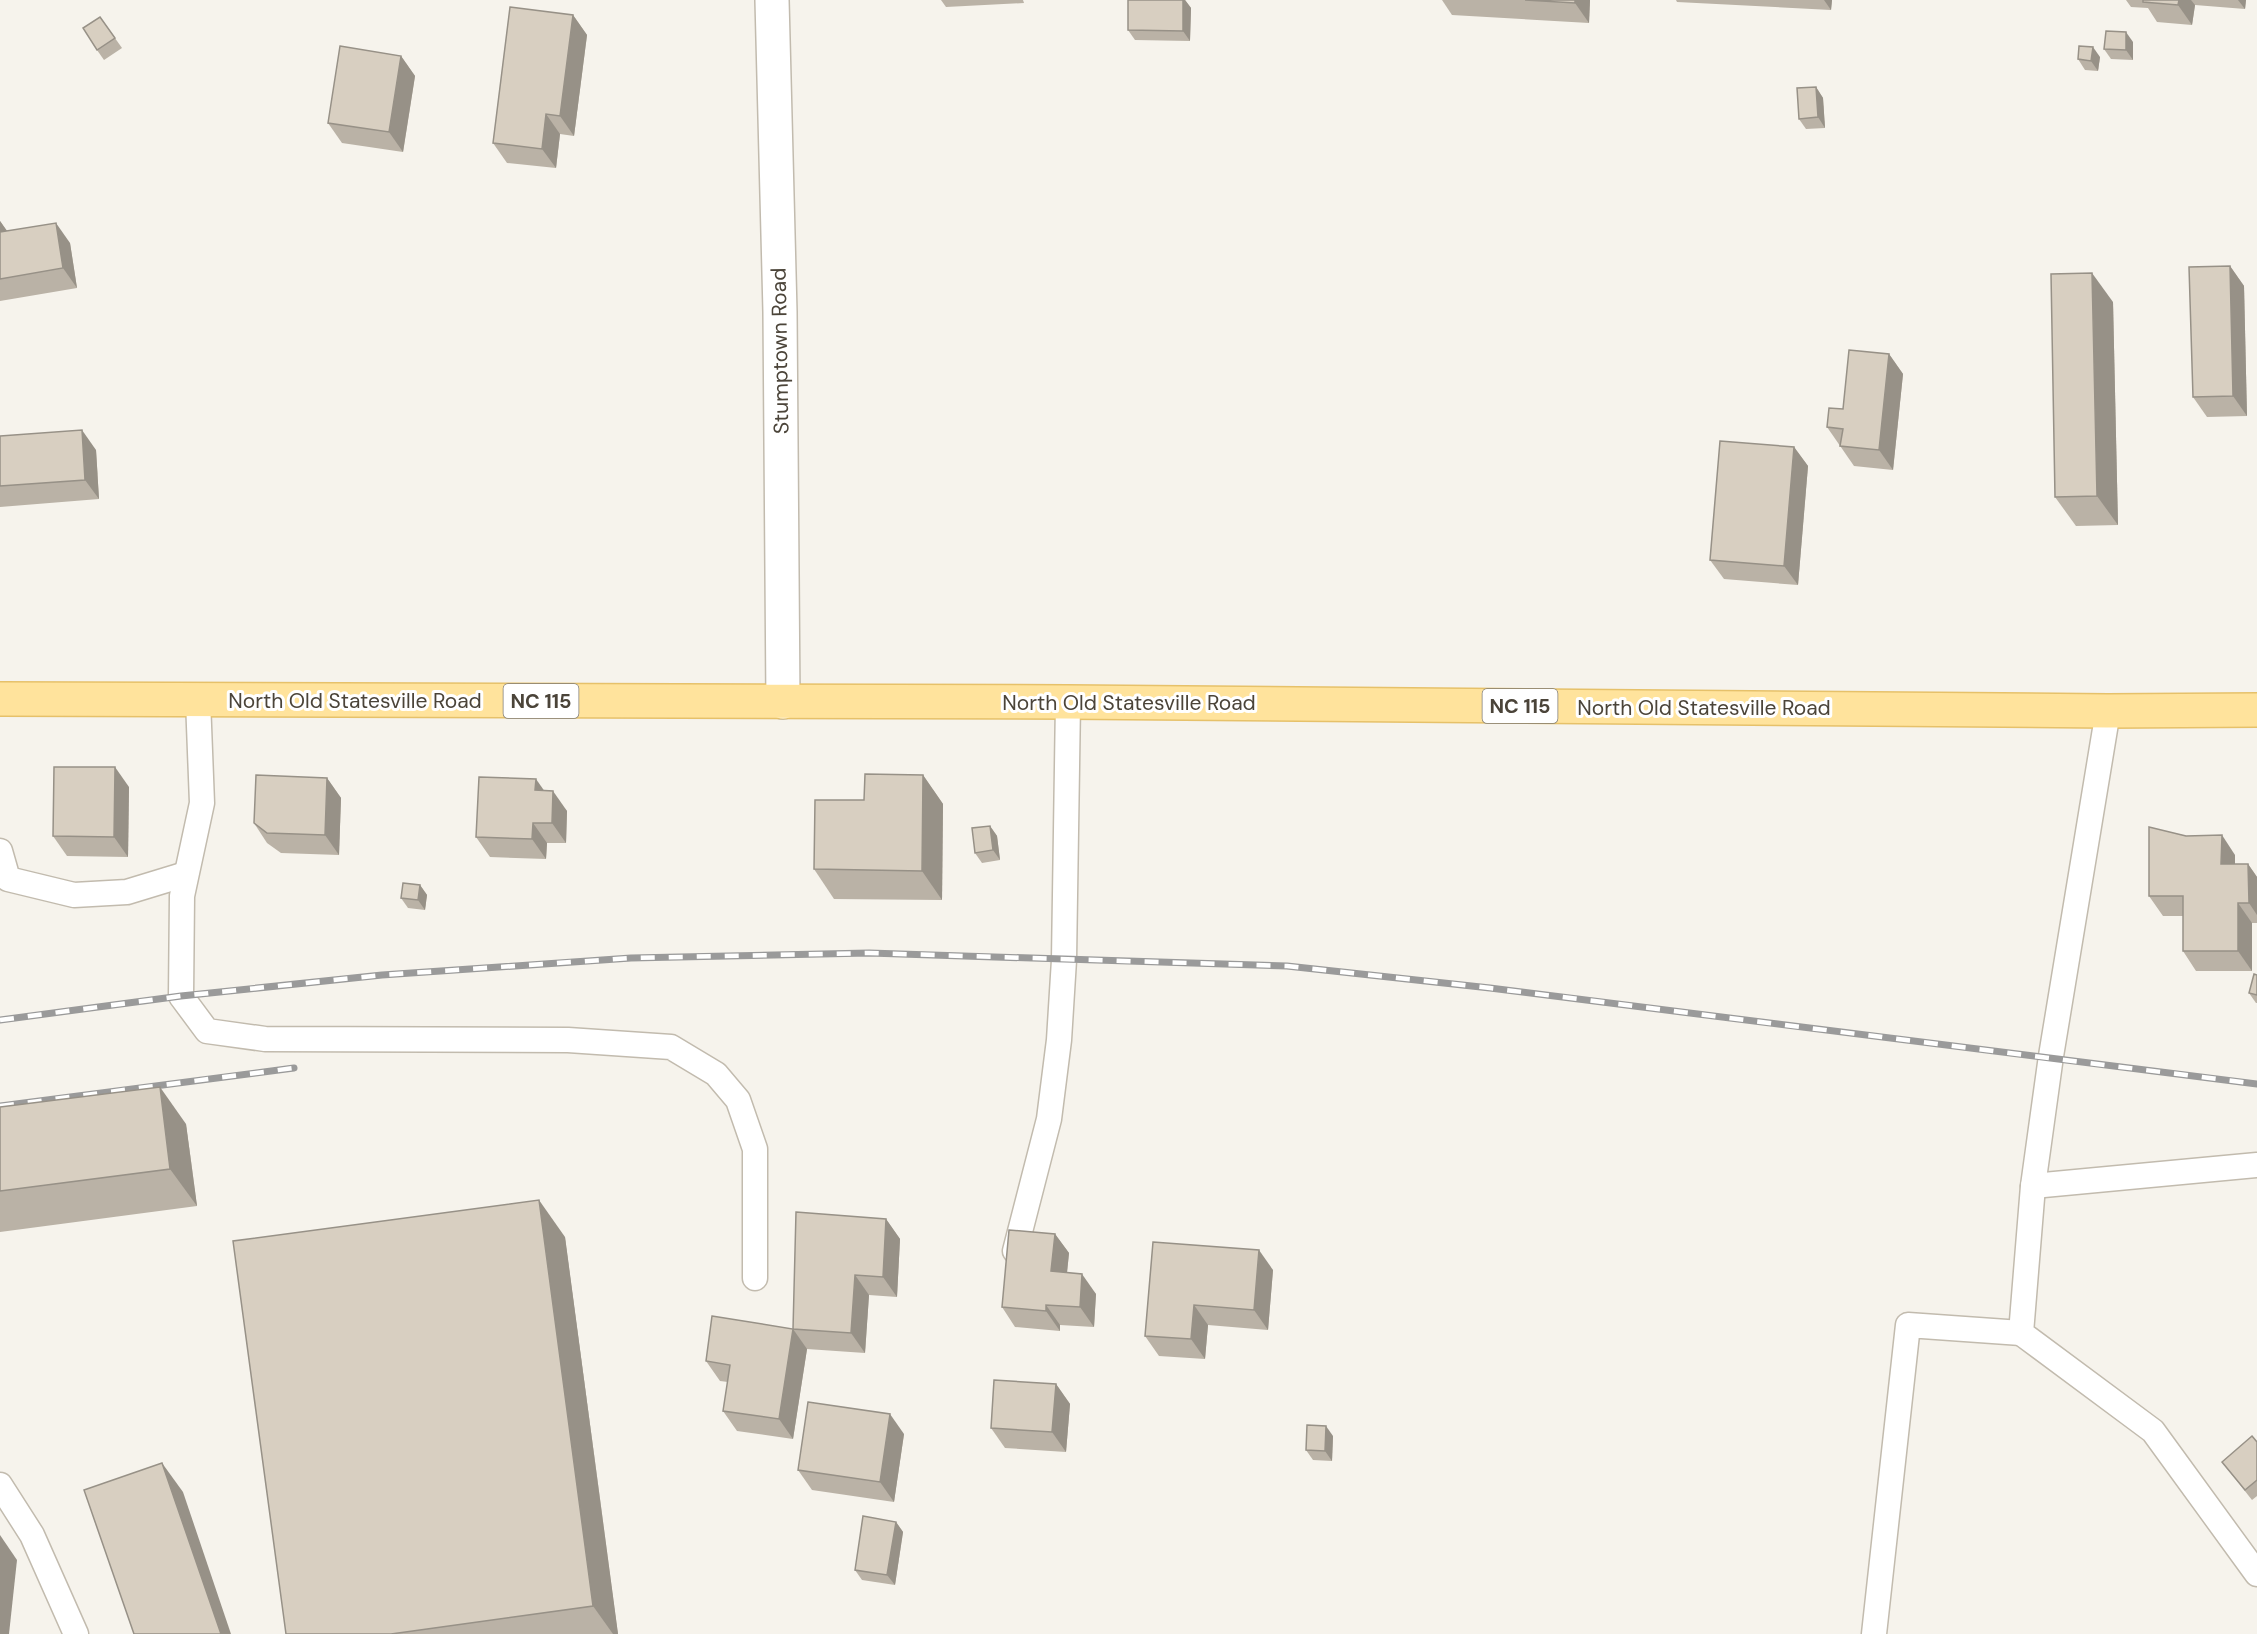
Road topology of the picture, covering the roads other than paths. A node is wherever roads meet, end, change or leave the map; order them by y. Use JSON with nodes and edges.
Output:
{"nodes":[{"id":1,"x":772,"y":0,"type":"edge"},
{"id":2,"x":0,"y":699,"type":"edge"},
{"id":3,"x":198,"y":700,"type":"junction"},
{"id":4,"x":783,"y":702,"type":"junction"},
{"id":5,"x":1068,"y":702,"type":"junction"},
{"id":6,"x":2257,"y":710,"type":"edge"},
{"id":7,"x":2108,"y":711,"type":"junction"},
{"id":8,"x":0,"y":851,"type":"edge"},
{"id":9,"x":186,"y":874,"type":"junction"},
{"id":10,"x":2257,"y":1165,"type":"edge"},
{"id":11,"x":2033,"y":1186,"type":"junction"},
{"id":12,"x":1015,"y":1251,"type":"edge"},
{"id":13,"x":755,"y":1278,"type":"dead end"},
{"id":14,"x":2021,"y":1333,"type":"junction"},
{"id":15,"x":0,"y":1485,"type":"edge"},
{"id":16,"x":2257,"y":1574,"type":"edge"},
{"id":17,"x":76,"y":1634,"type":"edge"},
{"id":18,"x":1874,"y":1634,"type":"edge"}],
"edges":[{"from":1,"to":4,"type":"street","name":"Stumptown Road"},
{"from":2,"to":3,"type":"main road","name":"North Old Statesville Road","number":"NC 115"},
{"from":3,"to":4,"type":"main road","name":"North Old Statesville Road","number":"NC 115"},
{"from":3,"to":9,"type":"lane"},
{"from":4,"to":5,"type":"main road","name":"North Old Statesville Road","number":"NC 115"},
{"from":5,"to":7,"type":"main road","name":"North Old Statesville Road","number":"NC 115"},
{"from":5,"to":12,"type":"lane"},
{"from":6,"to":7,"type":"main road","name":"North Old Statesville Road","number":"NC 115"},
{"from":7,"to":11,"type":"lane"},
{"from":8,"to":9,"type":"lane"},
{"from":9,"to":13,"type":"lane"},
{"from":10,"to":11,"type":"lane"},
{"from":11,"to":14,"type":"lane"},
{"from":14,"to":16,"type":"lane"},
{"from":14,"to":18,"type":"lane"},
{"from":15,"to":17,"type":"lane"}]}
